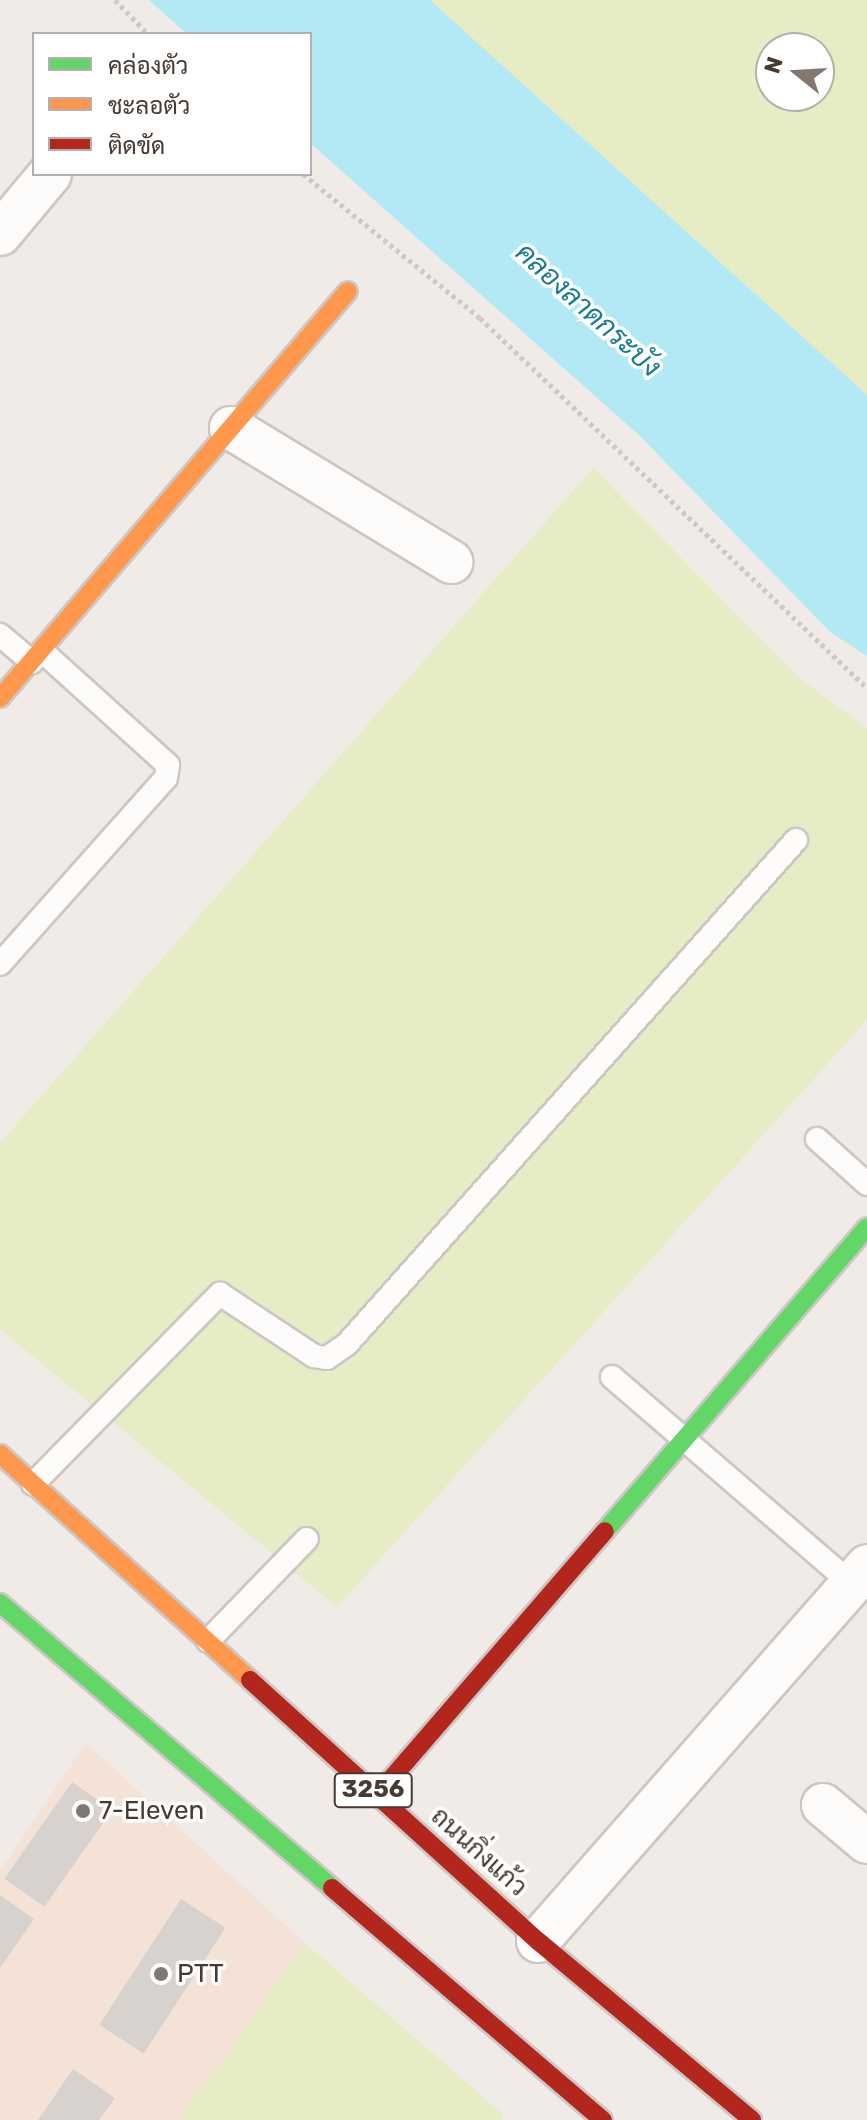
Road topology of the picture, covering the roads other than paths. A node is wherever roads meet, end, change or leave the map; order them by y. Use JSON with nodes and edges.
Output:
{"nodes":[{"id":1,"x":48,"y":176,"type":"edge"},
{"id":2,"x":0,"y":234,"type":"edge"},
{"id":3,"x":348,"y":291,"type":"dead end"},
{"id":4,"x":231,"y":428,"type":"junction"},
{"id":5,"x":451,"y":562,"type":"dead end"},
{"id":6,"x":0,"y":635,"type":"edge"},
{"id":7,"x":38,"y":657,"type":"junction"},
{"id":8,"x":0,"y":698,"type":"edge"},
{"id":9,"x":796,"y":840,"type":"dead end"},
{"id":10,"x":0,"y":964,"type":"edge"},
{"id":11,"x":817,"y":1139,"type":"dead end"},
{"id":12,"x":867,"y":1184,"type":"edge"},
{"id":13,"x":867,"y":1227,"type":"edge"},
{"id":14,"x":612,"y":1377,"type":"dead end"},
{"id":15,"x":684,"y":1439,"type":"junction"},
{"id":16,"x":0,"y":1454,"type":"edge"},
{"id":17,"x":33,"y":1484,"type":"junction"},
{"id":18,"x":307,"y":1539,"type":"dead end"},
{"id":19,"x":859,"y":1575,"type":"edge"},
{"id":20,"x":0,"y":1603,"type":"edge"},
{"id":21,"x":208,"y":1641,"type":"junction"},
{"id":22,"x":378,"y":1794,"type":"junction"},
{"id":23,"x":823,"y":1805,"type":"dead end"},
{"id":24,"x":867,"y":1842,"type":"edge"},
{"id":25,"x":538,"y":1941,"type":"junction"},
{"id":26,"x":603,"y":2120,"type":"edge"},
{"id":27,"x":752,"y":2120,"type":"edge"}],
"edges":[{"from":1,"to":2,"type":"street"},
{"from":3,"to":4,"type":"main road"},
{"from":4,"to":5,"type":"street"},
{"from":4,"to":7,"type":"main road"},
{"from":6,"to":7,"type":"lane"},
{"from":7,"to":8,"type":"main road"},
{"from":7,"to":10,"type":"lane"},
{"from":9,"to":17,"type":"lane"},
{"from":11,"to":12,"type":"lane"},
{"from":13,"to":15,"type":"main road"},
{"from":14,"to":15,"type":"lane"},
{"from":15,"to":19,"type":"lane"},
{"from":15,"to":22,"type":"main road"},
{"from":16,"to":17,"type":"main road","name":"ถนนกิ่งแก้ว","number":"3256"},
{"from":17,"to":21,"type":"main road","name":"ถนนกิ่งแก้ว","number":"3256"},
{"from":18,"to":21,"type":"lane"},
{"from":19,"to":25,"type":"street"},
{"from":20,"to":26,"type":"main road"},
{"from":21,"to":22,"type":"main road","name":"ถนนกิ่งแก้ว","number":"3256"},
{"from":22,"to":25,"type":"main road","name":"ถนนกิ่งแก้ว","number":"3256"},
{"from":23,"to":24,"type":"street"},
{"from":25,"to":27,"type":"main road","name":"ถนนกิ่งแก้ว","number":"3256"}]}
